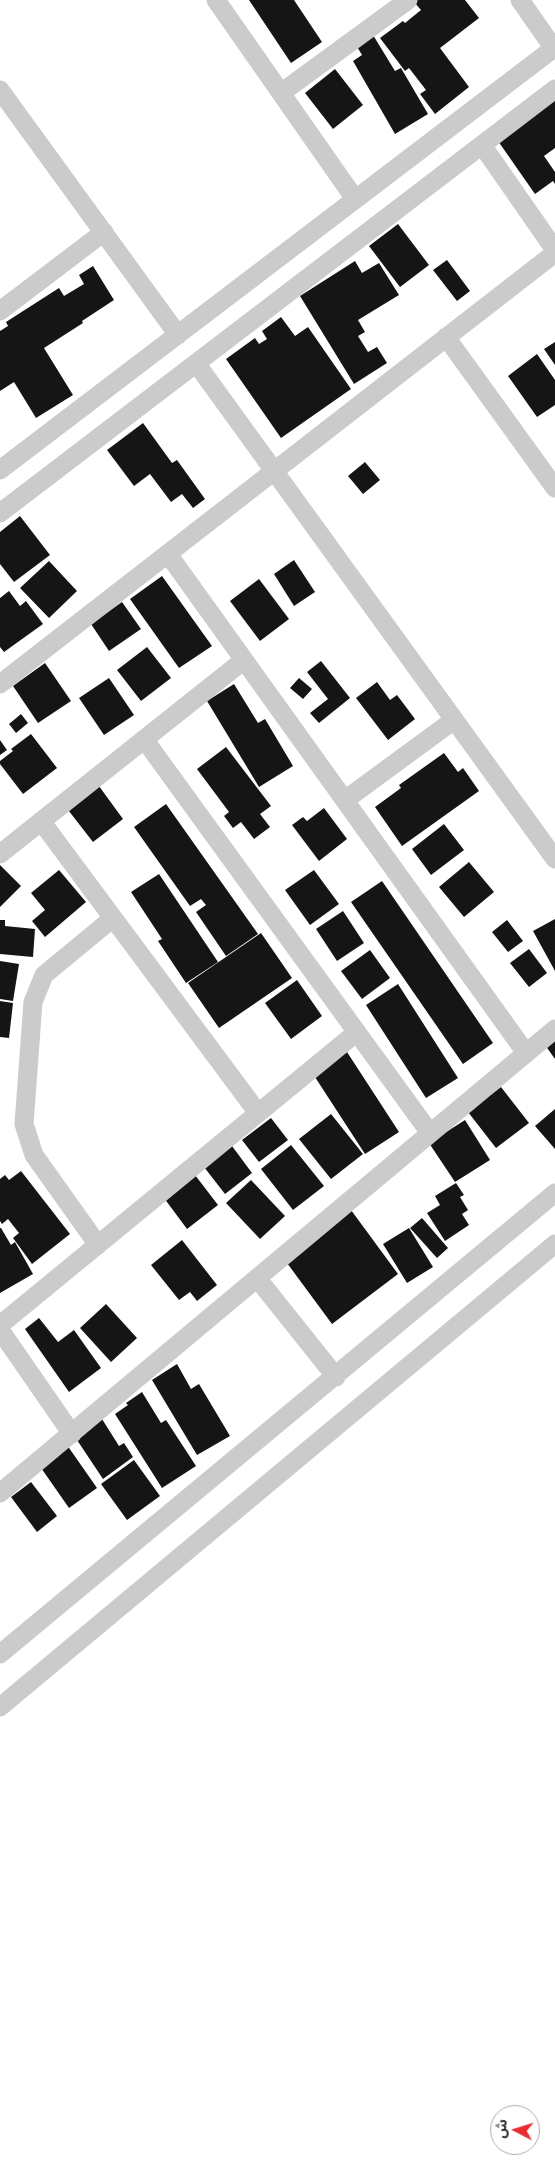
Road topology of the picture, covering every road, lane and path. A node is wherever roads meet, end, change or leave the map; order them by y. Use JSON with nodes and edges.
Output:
{"nodes":[{"id":1,"x":216,"y":0,"type":"edge"},
{"id":2,"x":408,"y":0,"type":"edge"},
{"id":3,"x":520,"y":0,"type":"edge"},
{"id":4,"x":382,"y":7,"type":"edge"},
{"id":5,"x":554,"y":49,"type":"edge"},
{"id":6,"x":0,"y":90,"type":"edge"},
{"id":7,"x":555,"y":90,"type":"edge"},
{"id":8,"x":281,"y":93,"type":"junction"},
{"id":9,"x":482,"y":145,"type":"junction"},
{"id":10,"x":355,"y":199,"type":"junction"},
{"id":11,"x":104,"y":232,"type":"junction"},
{"id":12,"x":555,"y":251,"type":"edge"},
{"id":13,"x":0,"y":311,"type":"edge"},
{"id":14,"x":178,"y":334,"type":"junction"},
{"id":15,"x":446,"y":337,"type":"junction"},
{"id":16,"x":196,"y":363,"type":"junction"},
{"id":17,"x":0,"y":470,"type":"edge"},
{"id":18,"x":274,"y":471,"type":"junction"},
{"id":19,"x":555,"y":488,"type":"edge"},
{"id":20,"x":0,"y":513,"type":"edge"},
{"id":21,"x":168,"y":554,"type":"junction"},
{"id":22,"x":244,"y":660,"type":"junction"},
{"id":23,"x":0,"y":684,"type":"edge"},
{"id":24,"x":454,"y":720,"type":"junction"},
{"id":25,"x":144,"y":739,"type":"junction"},
{"id":26,"x":345,"y":800,"type":"junction"},
{"id":27,"x":41,"y":822,"type":"junction"},
{"id":28,"x":552,"y":849,"type":"edge"},
{"id":29,"x":0,"y":854,"type":"edge"},
{"id":30,"x":113,"y":918,"type":"junction"},
{"id":31,"x":555,"y":1029,"type":"edge"},
{"id":32,"x":356,"y":1032,"type":"junction"},
{"id":33,"x":526,"y":1053,"type":"junction"},
{"id":34,"x":258,"y":1113,"type":"junction"},
{"id":35,"x":430,"y":1133,"type":"junction"},
{"id":36,"x":555,"y":1193,"type":"edge"},
{"id":37,"x":98,"y":1244,"type":"junction"},
{"id":38,"x":555,"y":1244,"type":"edge"},
{"id":39,"x":258,"y":1278,"type":"junction"},
{"id":40,"x":0,"y":1325,"type":"edge"},
{"id":41,"x":0,"y":1330,"type":"edge"},
{"id":42,"x":336,"y":1377,"type":"junction"},
{"id":43,"x":72,"y":1434,"type":"junction"},
{"id":44,"x":0,"y":1494,"type":"edge"},
{"id":45,"x":0,"y":1654,"type":"edge"},
{"id":46,"x":0,"y":1707,"type":"edge"}],
"edges":[{"from":1,"to":8,"type":"street"},
{"from":2,"to":4,"type":"street"},
{"from":3,"to":5,"type":"street"},
{"from":4,"to":8,"type":"street"},
{"from":5,"to":10,"type":"street"},
{"from":6,"to":11,"type":"street"},
{"from":7,"to":9,"type":"street"},
{"from":8,"to":10,"type":"street"},
{"from":9,"to":12,"type":"street"},
{"from":9,"to":16,"type":"street"},
{"from":10,"to":14,"type":"street"},
{"from":11,"to":13,"type":"street"},
{"from":11,"to":14,"type":"street"},
{"from":12,"to":15,"type":"street"},
{"from":14,"to":17,"type":"street"},
{"from":15,"to":18,"type":"street"},
{"from":15,"to":19,"type":"street"},
{"from":16,"to":18,"type":"street"},
{"from":16,"to":20,"type":"street"},
{"from":18,"to":21,"type":"street"},
{"from":18,"to":24,"type":"street"},
{"from":21,"to":22,"type":"street"},
{"from":21,"to":23,"type":"street"},
{"from":22,"to":25,"type":"street"},
{"from":22,"to":26,"type":"street"},
{"from":24,"to":26,"type":"street"},
{"from":24,"to":28,"type":"street"},
{"from":25,"to":27,"type":"street"},
{"from":25,"to":32,"type":"street"},
{"from":26,"to":33,"type":"street"},
{"from":27,"to":29,"type":"street"},
{"from":27,"to":30,"type":"street"},
{"from":30,"to":34,"type":"street"},
{"from":30,"to":37,"type":"street"},
{"from":31,"to":33,"type":"street"},
{"from":32,"to":34,"type":"street"},
{"from":32,"to":35,"type":"street"},
{"from":33,"to":35,"type":"street"},
{"from":34,"to":37,"type":"street"},
{"from":35,"to":39,"type":"street"},
{"from":36,"to":42,"type":"street"},
{"from":37,"to":40,"type":"street"},
{"from":38,"to":46,"type":"street"},
{"from":39,"to":42,"type":"street"},
{"from":39,"to":43,"type":"street"},
{"from":41,"to":43,"type":"street"},
{"from":42,"to":45,"type":"street"},
{"from":43,"to":44,"type":"street"}]}
